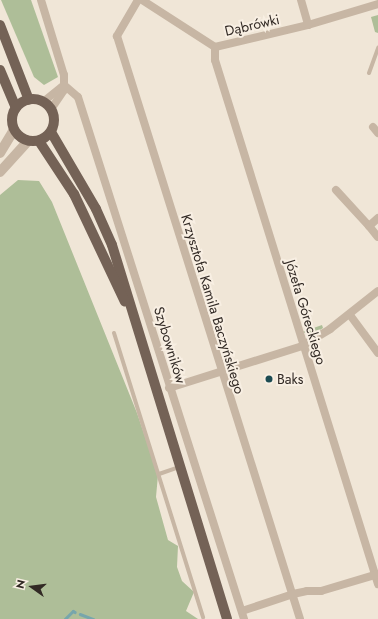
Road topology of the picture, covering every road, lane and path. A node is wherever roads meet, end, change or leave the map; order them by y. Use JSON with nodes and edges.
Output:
{"nodes":[{"id":1,"x":41,"y":0,"type":"edge"},
{"id":2,"x":138,"y":0,"type":"edge"},
{"id":3,"x":142,"y":0,"type":"edge"},
{"id":4,"x":301,"y":0,"type":"edge"},
{"id":5,"x":378,"y":4,"type":"edge"},
{"id":6,"x":0,"y":25,"type":"edge"},
{"id":7,"x":308,"y":25,"type":"junction"},
{"id":8,"x":215,"y":47,"type":"junction"},
{"id":9,"x":378,"y":48,"type":"edge"},
{"id":10,"x":0,"y":70,"type":"edge"},
{"id":11,"x":369,"y":73,"type":"dead end"},
{"id":12,"x":64,"y":85,"type":"junction"},
{"id":13,"x":29,"y":100,"type":"junction"},
{"id":14,"x":43,"y":102,"type":"junction"},
{"id":15,"x":16,"y":108,"type":"junction"},
{"id":16,"x":51,"y":109,"type":"junction"},
{"id":17,"x":14,"y":130,"type":"junction"},
{"id":18,"x":51,"y":132,"type":"junction"},
{"id":19,"x":28,"y":141,"type":"junction"},
{"id":20,"x":39,"y":141,"type":"junction"},
{"id":21,"x":0,"y":153,"type":"edge"},
{"id":22,"x":0,"y":172,"type":"edge"},
{"id":23,"x":336,"y":190,"type":"dead end"},
{"id":24,"x":378,"y":218,"type":"edge"},
{"id":25,"x":369,"y":226,"type":"junction"},
{"id":26,"x":378,"y":237,"type":"edge"},
{"id":27,"x":378,"y":291,"type":"edge"},
{"id":28,"x":131,"y":313,"type":"junction"},
{"id":29,"x":350,"y":314,"type":"junction"},
{"id":30,"x":114,"y":333,"type":"dead end"},
{"id":31,"x":302,"y":346,"type":"junction"},
{"id":32,"x":378,"y":353,"type":"edge"},
{"id":33,"x":221,"y":372,"type":"junction"},
{"id":34,"x":169,"y":388,"type":"junction"},
{"id":35,"x":180,"y":467,"type":"junction"},
{"id":36,"x":159,"y":474,"type":"junction"},
{"id":37,"x":377,"y":575,"type":"edge"},
{"id":38,"x":378,"y":584,"type":"edge"},
{"id":39,"x":293,"y":594,"type":"junction"},
{"id":40,"x":243,"y":615,"type":"edge"},
{"id":41,"x":203,"y":616,"type":"dead end"},
{"id":42,"x":227,"y":619,"type":"edge"},
{"id":43,"x":300,"y":619,"type":"edge"}],
"edges":[{"from":1,"to":12,"type":"street"},
{"from":2,"to":33,"type":"street","name":"Krzysztofa Kamila Baczyńskiego"},
{"from":3,"to":8,"type":"street","name":"Dąbrówki"},
{"from":4,"to":7,"type":"street"},
{"from":5,"to":7,"type":"street","name":"Dąbrówki"},
{"from":6,"to":13,"type":"main road"},
{"from":7,"to":8,"type":"street","name":"Dąbrówki"},
{"from":8,"to":31,"type":"street","name":"Józefa Góreckiego"},
{"from":9,"to":11,"type":"lane"},
{"from":10,"to":15,"type":"main road"},
{"from":12,"to":14,"type":"street"},
{"from":12,"to":16,"type":"street"},
{"from":12,"to":34,"type":"street","name":"Szybowników"},
{"from":13,"to":14,"type":"main road"},
{"from":13,"to":15,"type":"main road"},
{"from":14,"to":16,"type":"main road"},
{"from":15,"to":17,"type":"main road"},
{"from":16,"to":18,"type":"main road"},
{"from":17,"to":19,"type":"main road"},
{"from":17,"to":21,"type":"street"},
{"from":18,"to":20,"type":"main road"},
{"from":18,"to":28,"type":"main road","name":"Szybowników"},
{"from":19,"to":20,"type":"main road"},
{"from":19,"to":22,"type":"street"},
{"from":20,"to":28,"type":"main road","name":"Szybowników"},
{"from":23,"to":25,"type":"street"},
{"from":24,"to":25,"type":"street"},
{"from":25,"to":26,"type":"street"},
{"from":27,"to":29,"type":"street"},
{"from":28,"to":35,"type":"main road","name":"Szybowników"},
{"from":29,"to":31,"type":"street"},
{"from":29,"to":32,"type":"street"},
{"from":30,"to":36,"type":"lane"},
{"from":31,"to":33,"type":"street"},
{"from":31,"to":37,"type":"street","name":"Józefa Góreckiego"},
{"from":33,"to":34,"type":"street"},
{"from":33,"to":39,"type":"street","name":"Krzysztofa Kamila Baczyńskiego"},
{"from":34,"to":40,"type":"street","name":"Szybowników"},
{"from":35,"to":36,"type":"lane"},
{"from":35,"to":42,"type":"main road","name":"Szybowników"},
{"from":36,"to":41,"type":"lane"},
{"from":37,"to":38,"type":"street","name":"Józefa Góreckiego"},
{"from":37,"to":39,"type":"street"},
{"from":39,"to":40,"type":"street"},
{"from":39,"to":43,"type":"street","name":"Krzysztofa Kamila Baczyńskiego"}]}
